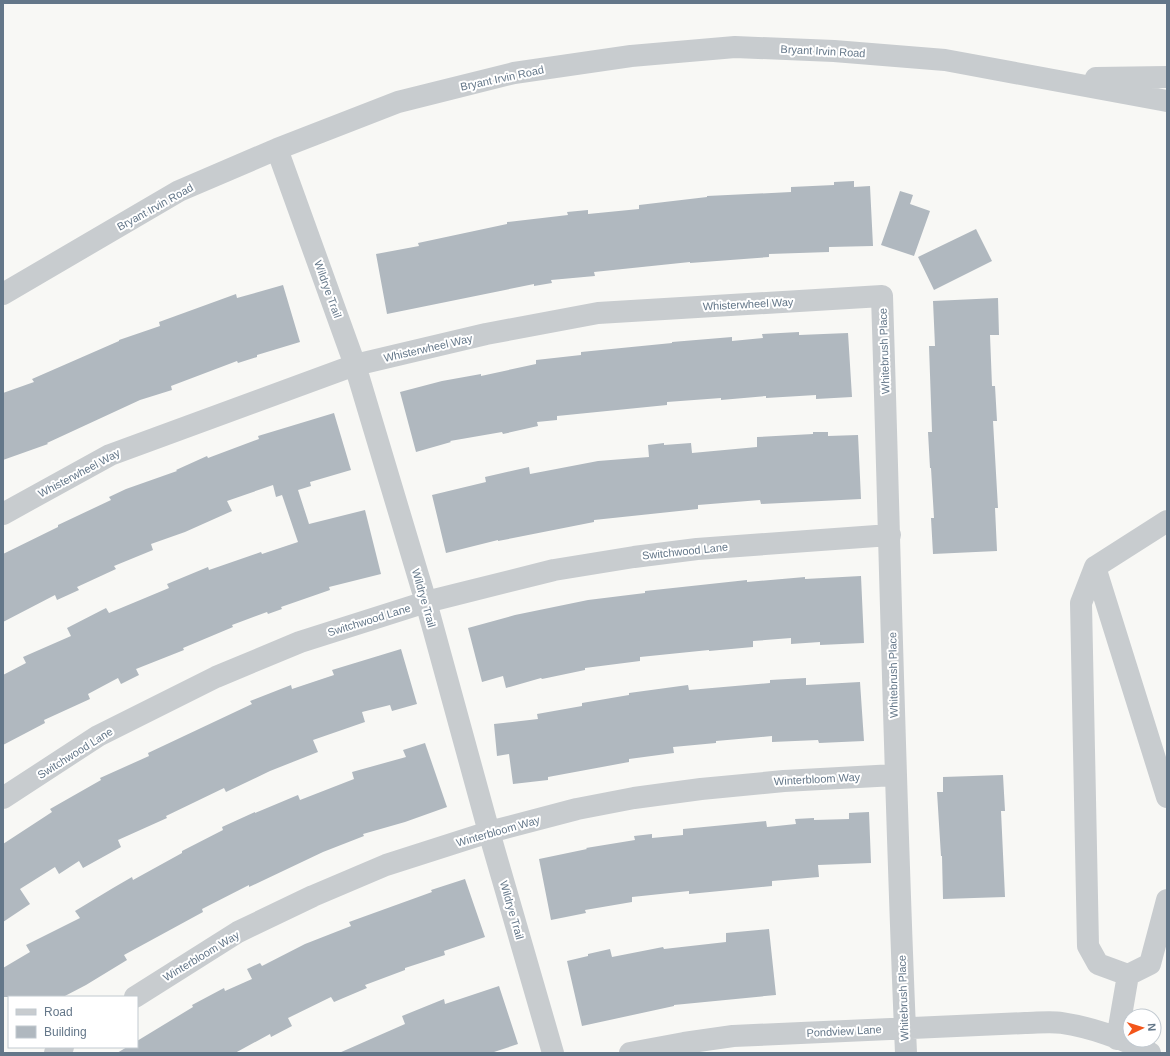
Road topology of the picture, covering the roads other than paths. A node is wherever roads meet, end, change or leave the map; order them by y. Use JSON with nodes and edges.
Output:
{"nodes":[{"id":1,"x":1167,"y":77,"type":"edge"},
{"id":2,"x":1044,"y":78,"type":"junction"},
{"id":3,"x":1167,"y":101,"type":"edge"},
{"id":4,"x":277,"y":149,"type":"junction"},
{"id":5,"x":3,"y":294,"type":"edge"},
{"id":6,"x":882,"y":296,"type":"joint"},
{"id":7,"x":355,"y":365,"type":"junction"},
{"id":8,"x":3,"y":514,"type":"edge"},
{"id":9,"x":1167,"y":521,"type":"edge"},
{"id":10,"x":890,"y":535,"type":"junction"},
{"id":11,"x":1095,"y":567,"type":"junction"},
{"id":12,"x":426,"y":602,"type":"junction"},
{"id":13,"x":895,"y":776,"type":"junction"},
{"id":14,"x":1167,"y":797,"type":"edge"},
{"id":15,"x":3,"y":798,"type":"edge"},
{"id":16,"x":489,"y":832,"type":"junction"},
{"id":17,"x":1167,"y":900,"type":"edge"},
{"id":18,"x":1128,"y":975,"type":"junction"},
{"id":19,"x":137,"y":996,"type":"edge"},
{"id":20,"x":904,"y":1028,"type":"junction"},
{"id":21,"x":1117,"y":1038,"type":"junction"},
{"id":22,"x":553,"y":1053,"type":"edge"},
{"id":23,"x":630,"y":1053,"type":"edge"},
{"id":24,"x":906,"y":1053,"type":"edge"},
{"id":25,"x":1150,"y":1053,"type":"edge"}],
"edges":[{"from":1,"to":2,"type":"street","name":"Bryant Irvin Road"},
{"from":2,"to":3,"type":"street","name":"Bryant Irvin Road"},
{"from":2,"to":4,"type":"street","name":"Bryant Irvin Road"},
{"from":4,"to":5,"type":"street","name":"Bryant Irvin Road"},
{"from":4,"to":7,"type":"street","name":"Wildrye Trail"},
{"from":6,"to":7,"type":"street","name":"Whisterwheel Way"},
{"from":6,"to":10,"type":"street","name":"Whitebrush Place"},
{"from":7,"to":8,"type":"street","name":"Whisterwheel Way"},
{"from":7,"to":12,"type":"street","name":"Wildrye Trail"},
{"from":9,"to":11,"type":"street"},
{"from":10,"to":12,"type":"street","name":"Switchwood Lane"},
{"from":10,"to":13,"type":"street","name":"Whitebrush Place"},
{"from":11,"to":14,"type":"street"},
{"from":11,"to":18,"type":"street"},
{"from":12,"to":15,"type":"street","name":"Switchwood Lane"},
{"from":12,"to":16,"type":"street","name":"Wildrye Trail"},
{"from":13,"to":16,"type":"street","name":"Winterbloom Way"},
{"from":13,"to":20,"type":"street","name":"Whitebrush Place"},
{"from":16,"to":19,"type":"street","name":"Winterbloom Way"},
{"from":16,"to":22,"type":"street","name":"Wildrye Trail"},
{"from":17,"to":18,"type":"street"},
{"from":18,"to":21,"type":"street"},
{"from":20,"to":21,"type":"street","name":"Pondview Lane"},
{"from":20,"to":23,"type":"street","name":"Pondview Lane"},
{"from":20,"to":24,"type":"street","name":"Whitebrush Place"},
{"from":21,"to":25,"type":"street","name":"Pondview Lane"}]}
